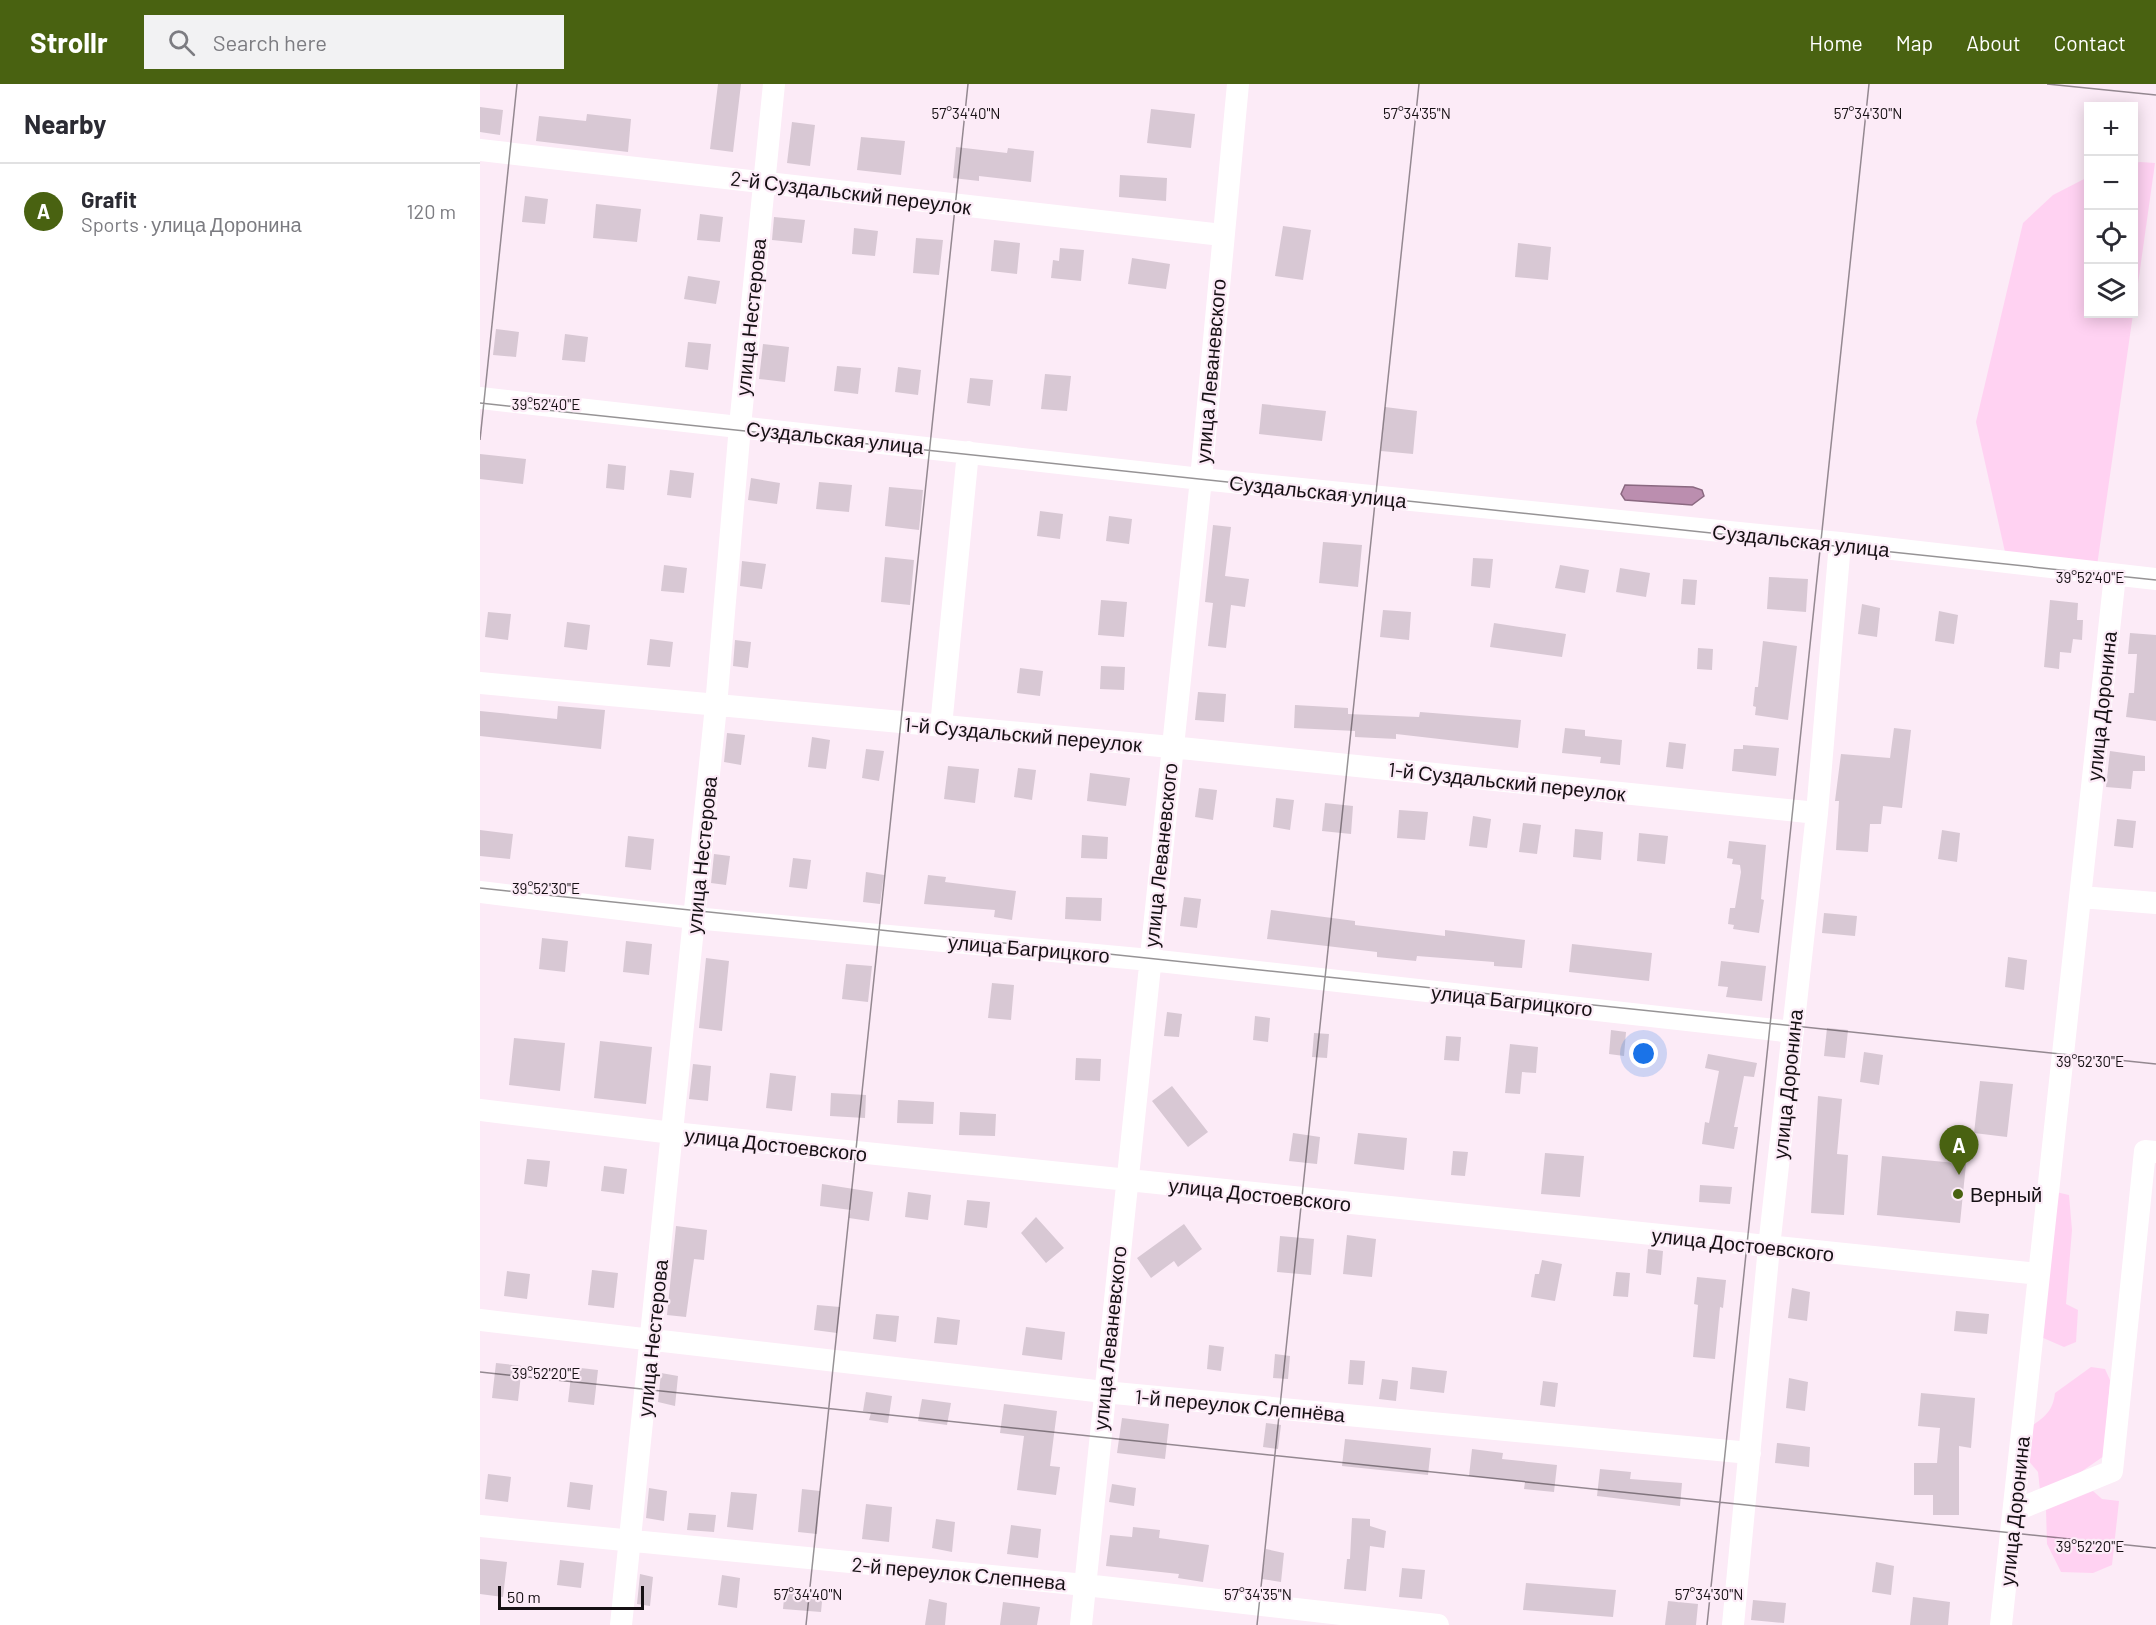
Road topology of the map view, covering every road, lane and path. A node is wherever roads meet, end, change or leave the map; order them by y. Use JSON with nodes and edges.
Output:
{"nodes":[{"id":1,"x":774,"y":84,"type":"edge"},
{"id":2,"x":1238,"y":84,"type":"edge"},
{"id":3,"x":480,"y":150,"type":"edge"},
{"id":4,"x":764,"y":182,"type":"junction"},
{"id":5,"x":1222,"y":236,"type":"junction"},
{"id":6,"x":480,"y":398,"type":"edge"},
{"id":7,"x":740,"y":426,"type":"junction"},
{"id":8,"x":968,"y":452,"type":"junction"},
{"id":9,"x":1201,"y":479,"type":"junction"},
{"id":10,"x":1840,"y":543,"type":"junction"},
{"id":11,"x":2115,"y":575,"type":"junction"},
{"id":12,"x":2156,"y":579,"type":"edge"},
{"id":13,"x":480,"y":683,"type":"edge"},
{"id":14,"x":716,"y":706,"type":"junction"},
{"id":15,"x":941,"y":726,"type":"junction"},
{"id":16,"x":1171,"y":747,"type":"junction"},
{"id":17,"x":1817,"y":813,"type":"junction"},
{"id":18,"x":480,"y":892,"type":"edge"},
{"id":19,"x":2081,"y":897,"type":"junction"},
{"id":20,"x":2156,"y":903,"type":"edge"},
{"id":21,"x":694,"y":918,"type":"junction"},
{"id":22,"x":1150,"y":960,"type":"junction"},
{"id":23,"x":1793,"y":1032,"type":"junction"},
{"id":24,"x":480,"y":1110,"type":"edge"},
{"id":25,"x":673,"y":1133,"type":"junction"},
{"id":26,"x":2156,"y":1152,"type":"edge"},
{"id":27,"x":1126,"y":1179,"type":"junction"},
{"id":28,"x":1769,"y":1247,"type":"junction"},
{"id":29,"x":2039,"y":1274,"type":"junction"},
{"id":30,"x":480,"y":1320,"type":"edge"},
{"id":31,"x":651,"y":1339,"type":"junction"},
{"id":32,"x":1104,"y":1392,"type":"junction"},
{"id":33,"x":1750,"y":1454,"type":"junction"},
{"id":34,"x":2014,"y":1511,"type":"junction"},
{"id":35,"x":480,"y":1526,"type":"edge"},
{"id":36,"x":630,"y":1542,"type":"junction"},
{"id":37,"x":1085,"y":1585,"type":"junction"},
{"id":38,"x":621,"y":1625,"type":"edge"},
{"id":39,"x":1081,"y":1625,"type":"edge"},
{"id":40,"x":1438,"y":1625,"type":"edge"},
{"id":41,"x":1733,"y":1625,"type":"edge"},
{"id":42,"x":2001,"y":1625,"type":"edge"}],
"edges":[{"from":1,"to":4,"type":"street","name":"улица Нестерова"},
{"from":2,"to":5,"type":"street","name":"улица Леваневского"},
{"from":3,"to":4,"type":"street","name":"2-й Суздальский переулок"},
{"from":4,"to":5,"type":"street","name":"2-й Суздальский переулок"},
{"from":4,"to":7,"type":"street","name":"улица Нестерова"},
{"from":5,"to":9,"type":"street","name":"улица Леваневского"},
{"from":6,"to":7,"type":"street","name":"Суздальская улица"},
{"from":7,"to":8,"type":"street","name":"Суздальская улица"},
{"from":7,"to":14,"type":"street","name":"улица Нестерова"},
{"from":8,"to":9,"type":"street","name":"Суздальская улица"},
{"from":8,"to":15,"type":"street"},
{"from":9,"to":10,"type":"street","name":"Суздальская улица"},
{"from":9,"to":16,"type":"street","name":"улица Леваневского"},
{"from":10,"to":11,"type":"street","name":"Суздальская улица"},
{"from":10,"to":17,"type":"street","name":"улица Доронина"},
{"from":11,"to":12,"type":"street","name":"Суздальская улица"},
{"from":11,"to":19,"type":"street","name":"улица Доронина"},
{"from":13,"to":14,"type":"street","name":"1-й Суздальский переулок"},
{"from":14,"to":15,"type":"street","name":"1-й Суздальский переулок"},
{"from":14,"to":21,"type":"street","name":"улица Нестерова"},
{"from":15,"to":16,"type":"street","name":"1-й Суздальский переулок"},
{"from":16,"to":17,"type":"street","name":"1-й Суздальский переулок"},
{"from":16,"to":22,"type":"street","name":"улица Леваневского"},
{"from":17,"to":23,"type":"street","name":"улица Доронина"},
{"from":18,"to":21,"type":"street","name":"улица Багрицкого"},
{"from":19,"to":20,"type":"street"},
{"from":19,"to":29,"type":"street","name":"улица Доронина"},
{"from":21,"to":22,"type":"street","name":"улица Багрицкого"},
{"from":21,"to":25,"type":"street","name":"улица Нестерова"},
{"from":22,"to":23,"type":"street","name":"улица Багрицкого"},
{"from":22,"to":27,"type":"street","name":"улица Леваневского"},
{"from":23,"to":28,"type":"street","name":"улица Доронина"},
{"from":24,"to":25,"type":"street","name":"улица Достоевского"},
{"from":25,"to":27,"type":"street","name":"улица Достоевского"},
{"from":25,"to":31,"type":"street","name":"улица Нестерова"},
{"from":26,"to":34,"type":"street"},
{"from":27,"to":28,"type":"street","name":"улица Достоевского"},
{"from":27,"to":32,"type":"street","name":"улица Леваневского"},
{"from":28,"to":29,"type":"street","name":"улица Достоевского"},
{"from":28,"to":33,"type":"street","name":"улица Доронина"},
{"from":29,"to":34,"type":"street","name":"улица Доронина"},
{"from":30,"to":31,"type":"street","name":"1-й переулок Слепнёва"},
{"from":31,"to":32,"type":"street","name":"1-й переулок Слепнёва"},
{"from":31,"to":36,"type":"street","name":"улица Нестерова"},
{"from":32,"to":33,"type":"street","name":"1-й переулок Слепнёва"},
{"from":32,"to":37,"type":"street","name":"улица Леваневского"},
{"from":33,"to":41,"type":"street","name":"улица Доронина"},
{"from":34,"to":42,"type":"street","name":"улица Доронина"},
{"from":35,"to":36,"type":"street","name":"2-й переулок Слепнева"},
{"from":36,"to":37,"type":"street","name":"2-й переулок Слепнева"},
{"from":36,"to":38,"type":"street","name":"улица Нестерова"},
{"from":37,"to":39,"type":"street","name":"улица Леваневского"},
{"from":37,"to":40,"type":"street","name":"2-й переулок Слепнева"}]}
